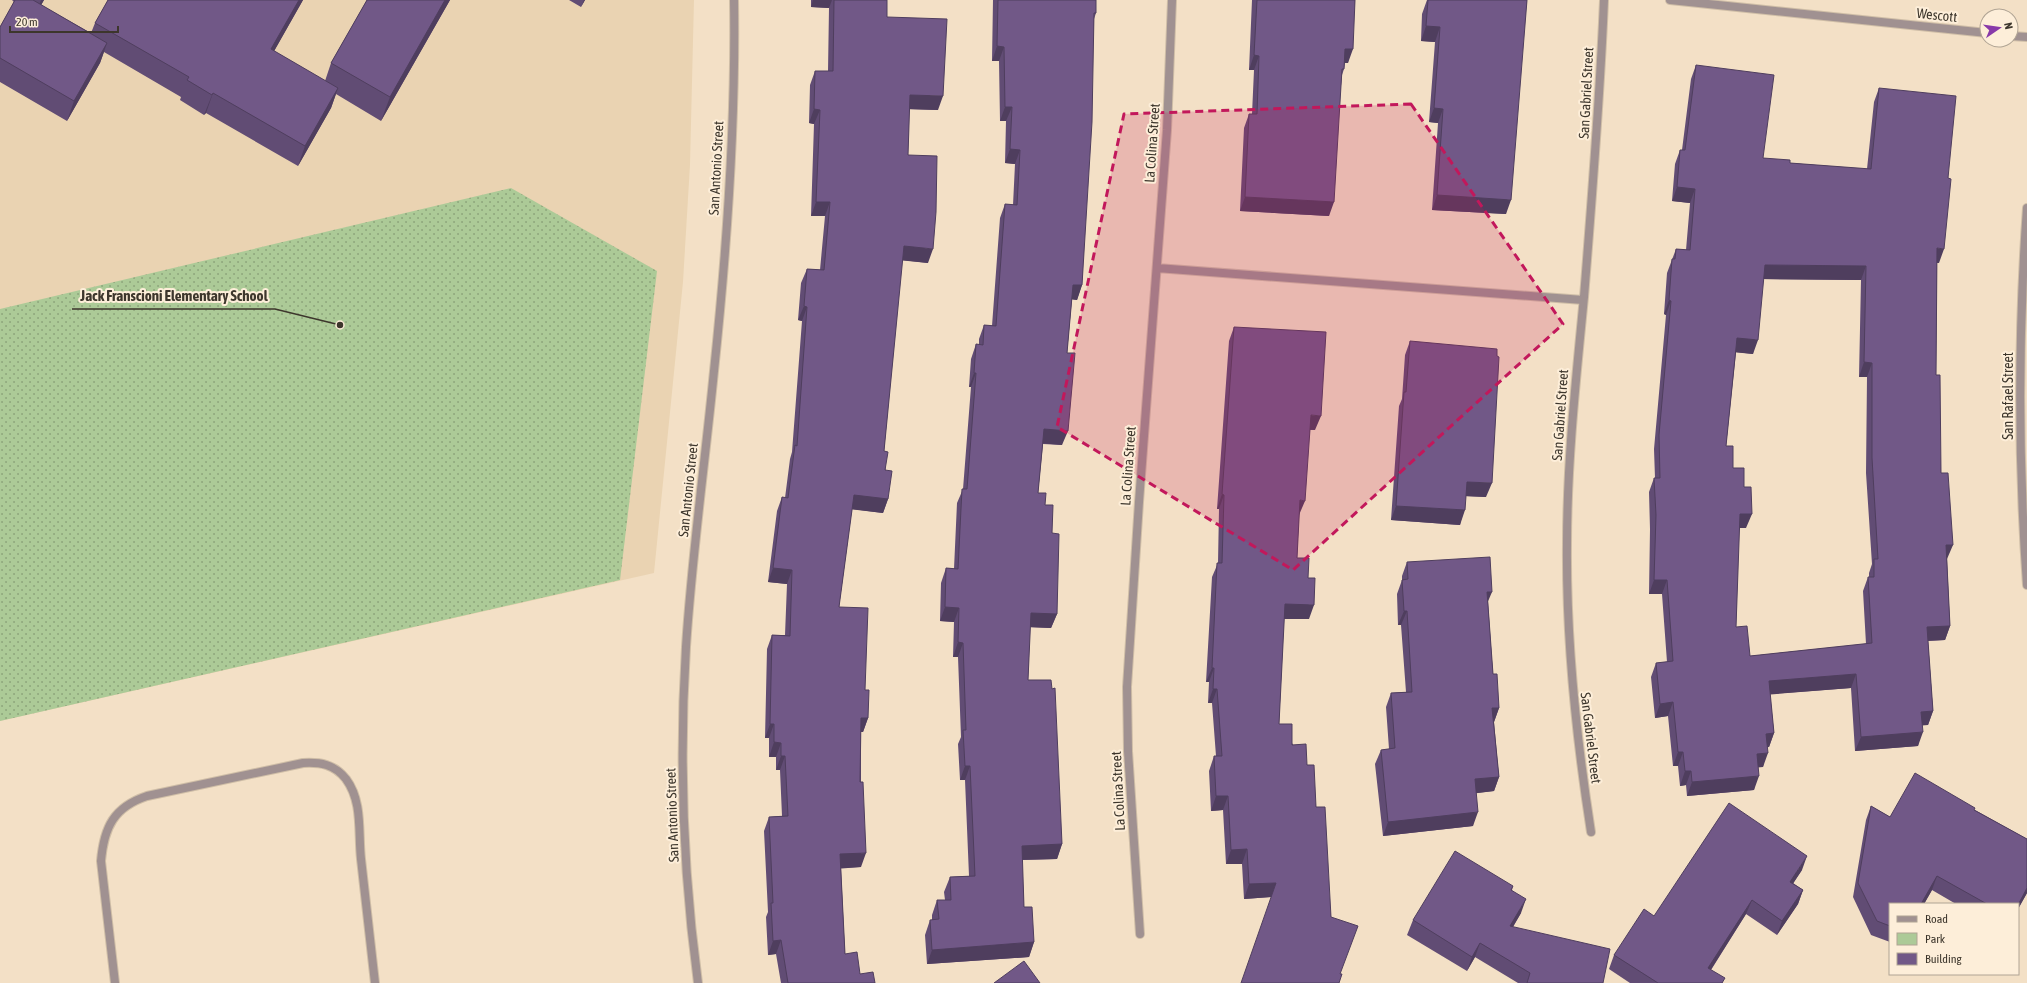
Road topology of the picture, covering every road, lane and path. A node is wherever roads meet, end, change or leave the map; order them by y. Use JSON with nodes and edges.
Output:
{"nodes":[{"id":1,"x":734,"y":0,"type":"edge"},
{"id":2,"x":1172,"y":0,"type":"edge"},
{"id":3,"x":1604,"y":0,"type":"edge"},
{"id":4,"x":1670,"y":0,"type":"edge"},
{"id":5,"x":1979,"y":32,"type":"edge"},
{"id":6,"x":2027,"y":208,"type":"edge"},
{"id":7,"x":1157,"y":268,"type":"junction"},
{"id":8,"x":1584,"y":300,"type":"junction"},
{"id":9,"x":2027,"y":585,"type":"edge"},
{"id":10,"x":1591,"y":832,"type":"dead end"},
{"id":11,"x":1140,"y":934,"type":"dead end"},
{"id":12,"x":115,"y":983,"type":"edge"},
{"id":13,"x":375,"y":983,"type":"edge"},
{"id":14,"x":698,"y":983,"type":"edge"}],
"edges":[{"from":1,"to":14,"type":"street","name":"San Antonio Street"},
{"from":2,"to":7,"type":"street","name":"La Colina Street"},
{"from":3,"to":8,"type":"street","name":"San Gabriel Street"},
{"from":4,"to":5,"type":"street","name":"Wescott"},
{"from":6,"to":9,"type":"street","name":"San Rafael Street"},
{"from":7,"to":8,"type":"street"},
{"from":7,"to":11,"type":"street","name":"La Colina Street"},
{"from":8,"to":10,"type":"street","name":"San Gabriel Street"},
{"from":12,"to":13,"type":"street"}]}
